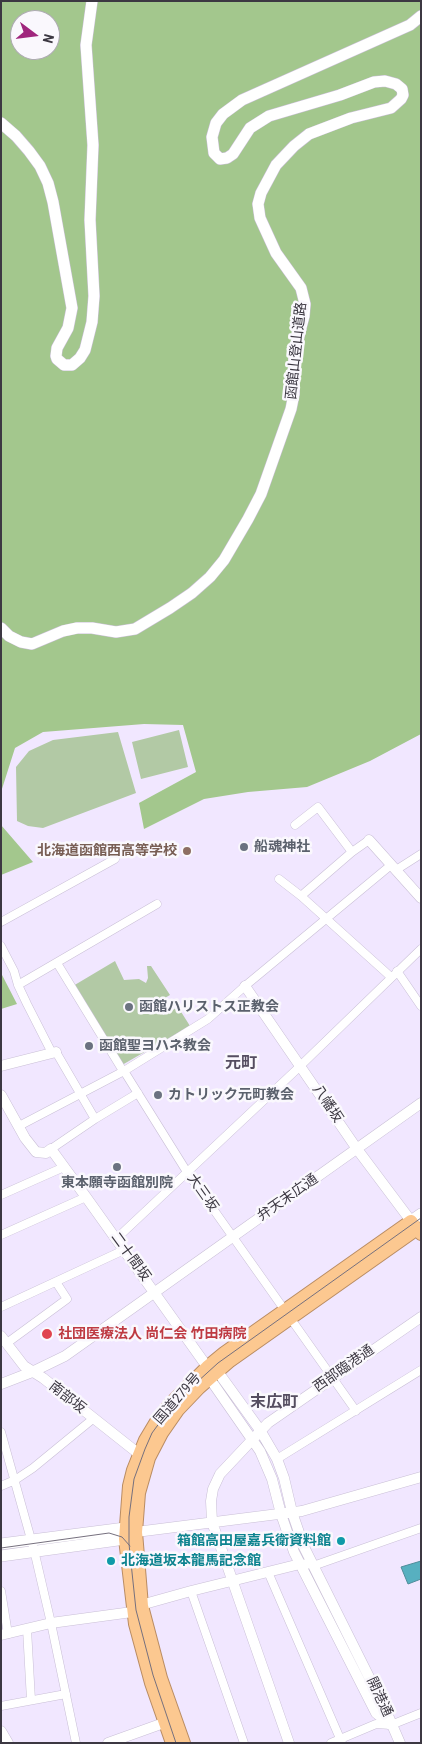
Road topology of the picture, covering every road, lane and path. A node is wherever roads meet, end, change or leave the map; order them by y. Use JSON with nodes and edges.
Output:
{"nodes":[{"id":1,"x":92,"y":1,"type":"edge"},
{"id":2,"x":421,"y":16,"type":"edge"},
{"id":3,"x":1,"y":124,"type":"edge"},
{"id":4,"x":1,"y":628,"type":"edge"},
{"id":5,"x":295,"y":825,"type":"dead end"},
{"id":6,"x":369,"y":840,"type":"joint"},
{"id":7,"x":352,"y":852,"type":"junction"},
{"id":8,"x":421,"y":854,"type":"edge"},
{"id":9,"x":115,"y":859,"type":"dead end"},
{"id":10,"x":394,"y":868,"type":"junction"},
{"id":11,"x":279,"y":879,"type":"dead end"},
{"id":12,"x":301,"y":896,"type":"junction"},
{"id":13,"x":421,"y":898,"type":"edge"},
{"id":14,"x":157,"y":904,"type":"dead end"},
{"id":15,"x":326,"y":919,"type":"junction"},
{"id":16,"x":1,"y":922,"type":"edge"},
{"id":17,"x":1,"y":946,"type":"edge"},
{"id":18,"x":421,"y":949,"type":"edge"},
{"id":19,"x":57,"y":963,"type":"junction"},
{"id":20,"x":394,"y":974,"type":"junction"},
{"id":21,"x":18,"y":985,"type":"junction"},
{"id":22,"x":245,"y":986,"type":"junction"},
{"id":23,"x":421,"y":1006,"type":"edge"},
{"id":24,"x":54,"y":1052,"type":"junction"},
{"id":25,"x":300,"y":1065,"type":"junction"},
{"id":26,"x":1,"y":1066,"type":"edge"},
{"id":27,"x":123,"y":1071,"type":"junction"},
{"id":28,"x":81,"y":1093,"type":"junction"},
{"id":29,"x":138,"y":1094,"type":"junction"},
{"id":30,"x":1,"y":1095,"type":"edge"},
{"id":31,"x":421,"y":1102,"type":"edge"},
{"id":32,"x":95,"y":1119,"type":"junction"},
{"id":33,"x":19,"y":1126,"type":"junction"},
{"id":34,"x":51,"y":1149,"type":"junction"},
{"id":35,"x":357,"y":1149,"type":"junction"},
{"id":36,"x":64,"y":1167,"type":"junction"},
{"id":37,"x":187,"y":1172,"type":"junction"},
{"id":38,"x":1,"y":1195,"type":"edge"},
{"id":39,"x":86,"y":1197,"type":"junction"},
{"id":40,"x":418,"y":1225,"type":"edge"},
{"id":41,"x":1,"y":1235,"type":"edge"},
{"id":42,"x":232,"y":1237,"type":"junction"},
{"id":43,"x":116,"y":1239,"type":"junction"},
{"id":44,"x":124,"y":1250,"type":"junction"},
{"id":45,"x":56,"y":1282,"type":"junction"},
{"id":46,"x":154,"y":1292,"type":"junction"},
{"id":47,"x":1,"y":1307,"type":"edge"},
{"id":48,"x":288,"y":1314,"type":"junction"},
{"id":49,"x":421,"y":1317,"type":"edge"},
{"id":50,"x":4,"y":1340,"type":"edge"},
{"id":51,"x":421,"y":1370,"type":"edge"},
{"id":52,"x":32,"y":1372,"type":"junction"},
{"id":53,"x":212,"y":1373,"type":"junction"},
{"id":54,"x":333,"y":1377,"type":"junction"},
{"id":55,"x":1,"y":1384,"type":"edge"},
{"id":56,"x":356,"y":1411,"type":"junction"},
{"id":57,"x":94,"y":1418,"type":"junction"},
{"id":58,"x":260,"y":1430,"type":"junction"},
{"id":59,"x":2,"y":1434,"type":"edge"},
{"id":60,"x":252,"y":1440,"type":"junction"},
{"id":61,"x":139,"y":1454,"type":"junction"},
{"id":62,"x":277,"y":1459,"type":"junction"},
{"id":63,"x":421,"y":1477,"type":"edge"},
{"id":64,"x":16,"y":1480,"type":"junction"},
{"id":65,"x":1,"y":1486,"type":"edge"},
{"id":66,"x":292,"y":1512,"type":"junction"},
{"id":67,"x":281,"y":1514,"type":"junction"},
{"id":68,"x":212,"y":1522,"type":"junction"},
{"id":69,"x":421,"y":1528,"type":"edge"},
{"id":70,"x":129,"y":1533,"type":"junction"},
{"id":71,"x":1,"y":1544,"type":"edge"},
{"id":72,"x":33,"y":1545,"type":"junction"},
{"id":73,"x":1,"y":1556,"type":"edge"},
{"id":74,"x":300,"y":1564,"type":"junction"},
{"id":75,"x":312,"y":1566,"type":"junction"},
{"id":76,"x":268,"y":1572,"type":"junction"},
{"id":77,"x":233,"y":1581,"type":"junction"},
{"id":78,"x":1,"y":1591,"type":"edge"},
{"id":79,"x":191,"y":1592,"type":"junction"},
{"id":80,"x":137,"y":1609,"type":"junction"},
{"id":81,"x":51,"y":1623,"type":"junction"},
{"id":82,"x":27,"y":1629,"type":"junction"},
{"id":83,"x":5,"y":1634,"type":"edge"},
{"id":84,"x":66,"y":1694,"type":"junction"},
{"id":85,"x":31,"y":1700,"type":"junction"},
{"id":86,"x":1,"y":1706,"type":"edge"},
{"id":87,"x":421,"y":1713,"type":"edge"},
{"id":88,"x":170,"y":1720,"type":"junction"},
{"id":89,"x":391,"y":1725,"type":"junction"},
{"id":90,"x":1,"y":1732,"type":"edge"},
{"id":91,"x":342,"y":1741,"type":"edge"},
{"id":92,"x":111,"y":1742,"type":"edge"},
{"id":93,"x":8,"y":1743,"type":"edge"},
{"id":94,"x":76,"y":1743,"type":"edge"},
{"id":95,"x":172,"y":1743,"type":"edge"},
{"id":96,"x":184,"y":1743,"type":"edge"},
{"id":97,"x":244,"y":1743,"type":"edge"},
{"id":98,"x":289,"y":1743,"type":"edge"},
{"id":99,"x":331,"y":1743,"type":"edge"},
{"id":100,"x":400,"y":1743,"type":"edge"}],
"edges":[{"from":1,"to":3,"type":"main road"},
{"from":2,"to":4,"type":"main road","name":"函館山登山道路"},
{"from":5,"to":7,"type":"street"},
{"from":6,"to":7,"type":"street"},
{"from":6,"to":10,"type":"street"},
{"from":7,"to":12,"type":"street"},
{"from":8,"to":10,"type":"street"},
{"from":9,"to":16,"type":"street"},
{"from":10,"to":13,"type":"street"},
{"from":10,"to":15,"type":"street"},
{"from":11,"to":12,"type":"street"},
{"from":12,"to":15,"type":"street"},
{"from":14,"to":19,"type":"street"},
{"from":15,"to":20,"type":"street"},
{"from":15,"to":22,"type":"street"},
{"from":17,"to":21,"type":"street"},
{"from":18,"to":20,"type":"street"},
{"from":19,"to":21,"type":"street"},
{"from":19,"to":27,"type":"street","name":"大三坂"},
{"from":20,"to":23,"type":"street"},
{"from":20,"to":25,"type":"street"},
{"from":21,"to":24,"type":"street"},
{"from":22,"to":25,"type":"street","name":"八幡坂"},
{"from":22,"to":27,"type":"street"},
{"from":24,"to":26,"type":"street"},
{"from":24,"to":28,"type":"street"},
{"from":25,"to":35,"type":"street","name":"八幡坂"},
{"from":25,"to":37,"type":"street"},
{"from":27,"to":28,"type":"street"},
{"from":27,"to":29,"type":"street","name":"大三坂"},
{"from":28,"to":32,"type":"street"},
{"from":28,"to":33,"type":"street"},
{"from":29,"to":32,"type":"street"},
{"from":29,"to":37,"type":"street","name":"大三坂"},
{"from":30,"to":33,"type":"street"},
{"from":31,"to":35,"type":"street","name":"弁天末広通"},
{"from":32,"to":34,"type":"street"},
{"from":33,"to":34,"type":"street"},
{"from":34,"to":36,"type":"street","name":"二十間坂"},
{"from":35,"to":40,"type":"street","name":"八幡坂"},
{"from":35,"to":42,"type":"street","name":"弁天末広通"},
{"from":36,"to":38,"type":"street"},
{"from":36,"to":39,"type":"street","name":"二十間坂"},
{"from":37,"to":42,"type":"street","name":"大三坂"},
{"from":37,"to":43,"type":"street"},
{"from":39,"to":41,"type":"street"},
{"from":39,"to":43,"type":"street","name":"二十間坂"},
{"from":40,"to":48,"type":"highway","name":"国道279号"},
{"from":42,"to":46,"type":"street","name":"弁天末広通"},
{"from":42,"to":48,"type":"street","name":"大三坂"},
{"from":43,"to":44,"type":"street","name":"二十間坂"},
{"from":44,"to":45,"type":"street"},
{"from":44,"to":46,"type":"street","name":"二十間坂"},
{"from":45,"to":47,"type":"street"},
{"from":45,"to":50,"type":"street"},
{"from":46,"to":52,"type":"street","name":"弁天末広通"},
{"from":46,"to":53,"type":"street","name":"二十間坂"},
{"from":48,"to":53,"type":"highway","name":"国道279号"},
{"from":48,"to":54,"type":"street","name":"大三坂"},
{"from":49,"to":54,"type":"street","name":"西部臨港通"},
{"from":50,"to":52,"type":"street","name":"南部坂"},
{"from":51,"to":56,"type":"street"},
{"from":52,"to":55,"type":"street","name":"弁天末広通"},
{"from":52,"to":57,"type":"street","name":"南部坂"},
{"from":53,"to":58,"type":"street","name":"開港通"},
{"from":53,"to":60,"type":"street","name":"開港通"},
{"from":53,"to":61,"type":"highway","name":"国道279号"},
{"from":53,"to":70,"type":"highway","name":"国道279号"},
{"from":54,"to":56,"type":"street","name":"大三坂"},
{"from":54,"to":58,"type":"street","name":"西部臨港通"},
{"from":56,"to":62,"type":"street"},
{"from":57,"to":61,"type":"street","name":"南部坂"},
{"from":57,"to":64,"type":"street"},
{"from":58,"to":60,"type":"street","name":"西部臨港通"},
{"from":58,"to":62,"type":"street","name":"開港通"},
{"from":59,"to":64,"type":"street"},
{"from":60,"to":67,"type":"street","name":"開港通"},
{"from":60,"to":68,"type":"street","name":"西部臨港通"},
{"from":61,"to":70,"type":"highway","name":"国道279号"},
{"from":62,"to":66,"type":"street","name":"開港通"},
{"from":63,"to":66,"type":"street"},
{"from":64,"to":65,"type":"street"},
{"from":64,"to":72,"type":"street"},
{"from":66,"to":67,"type":"street"},
{"from":66,"to":75,"type":"street","name":"開港通"},
{"from":67,"to":68,"type":"street"},
{"from":67,"to":74,"type":"street","name":"開港通"},
{"from":68,"to":70,"type":"street"},
{"from":68,"to":77,"type":"street"},
{"from":69,"to":75,"type":"street"},
{"from":70,"to":72,"type":"main road"},
{"from":70,"to":80,"type":"highway","name":"国道279号"},
{"from":71,"to":72,"type":"main road"},
{"from":72,"to":73,"type":"main road"},
{"from":72,"to":81,"type":"street"},
{"from":74,"to":75,"type":"street"},
{"from":74,"to":76,"type":"street"},
{"from":74,"to":89,"type":"street","name":"開港通"},
{"from":75,"to":89,"type":"street","name":"開港通"},
{"from":76,"to":77,"type":"street"},
{"from":76,"to":91,"type":"street"},
{"from":77,"to":79,"type":"street"},
{"from":77,"to":98,"type":"street"},
{"from":78,"to":83,"type":"street"},
{"from":79,"to":80,"type":"street"},
{"from":79,"to":97,"type":"street"},
{"from":80,"to":81,"type":"street"},
{"from":80,"to":88,"type":"highway","name":"国道279号"},
{"from":81,"to":82,"type":"street"},
{"from":81,"to":84,"type":"street"},
{"from":82,"to":83,"type":"street"},
{"from":82,"to":85,"type":"street"},
{"from":84,"to":85,"type":"street"},
{"from":84,"to":94,"type":"street"},
{"from":85,"to":86,"type":"street"},
{"from":87,"to":89,"type":"street"},
{"from":88,"to":92,"type":"street"},
{"from":88,"to":95,"type":"highway","name":"国道279号"},
{"from":88,"to":96,"type":"highway","name":"国道279号"},
{"from":89,"to":91,"type":"street"},
{"from":89,"to":100,"type":"street"},
{"from":90,"to":93,"type":"street"},
{"from":91,"to":99,"type":"street"}]}
